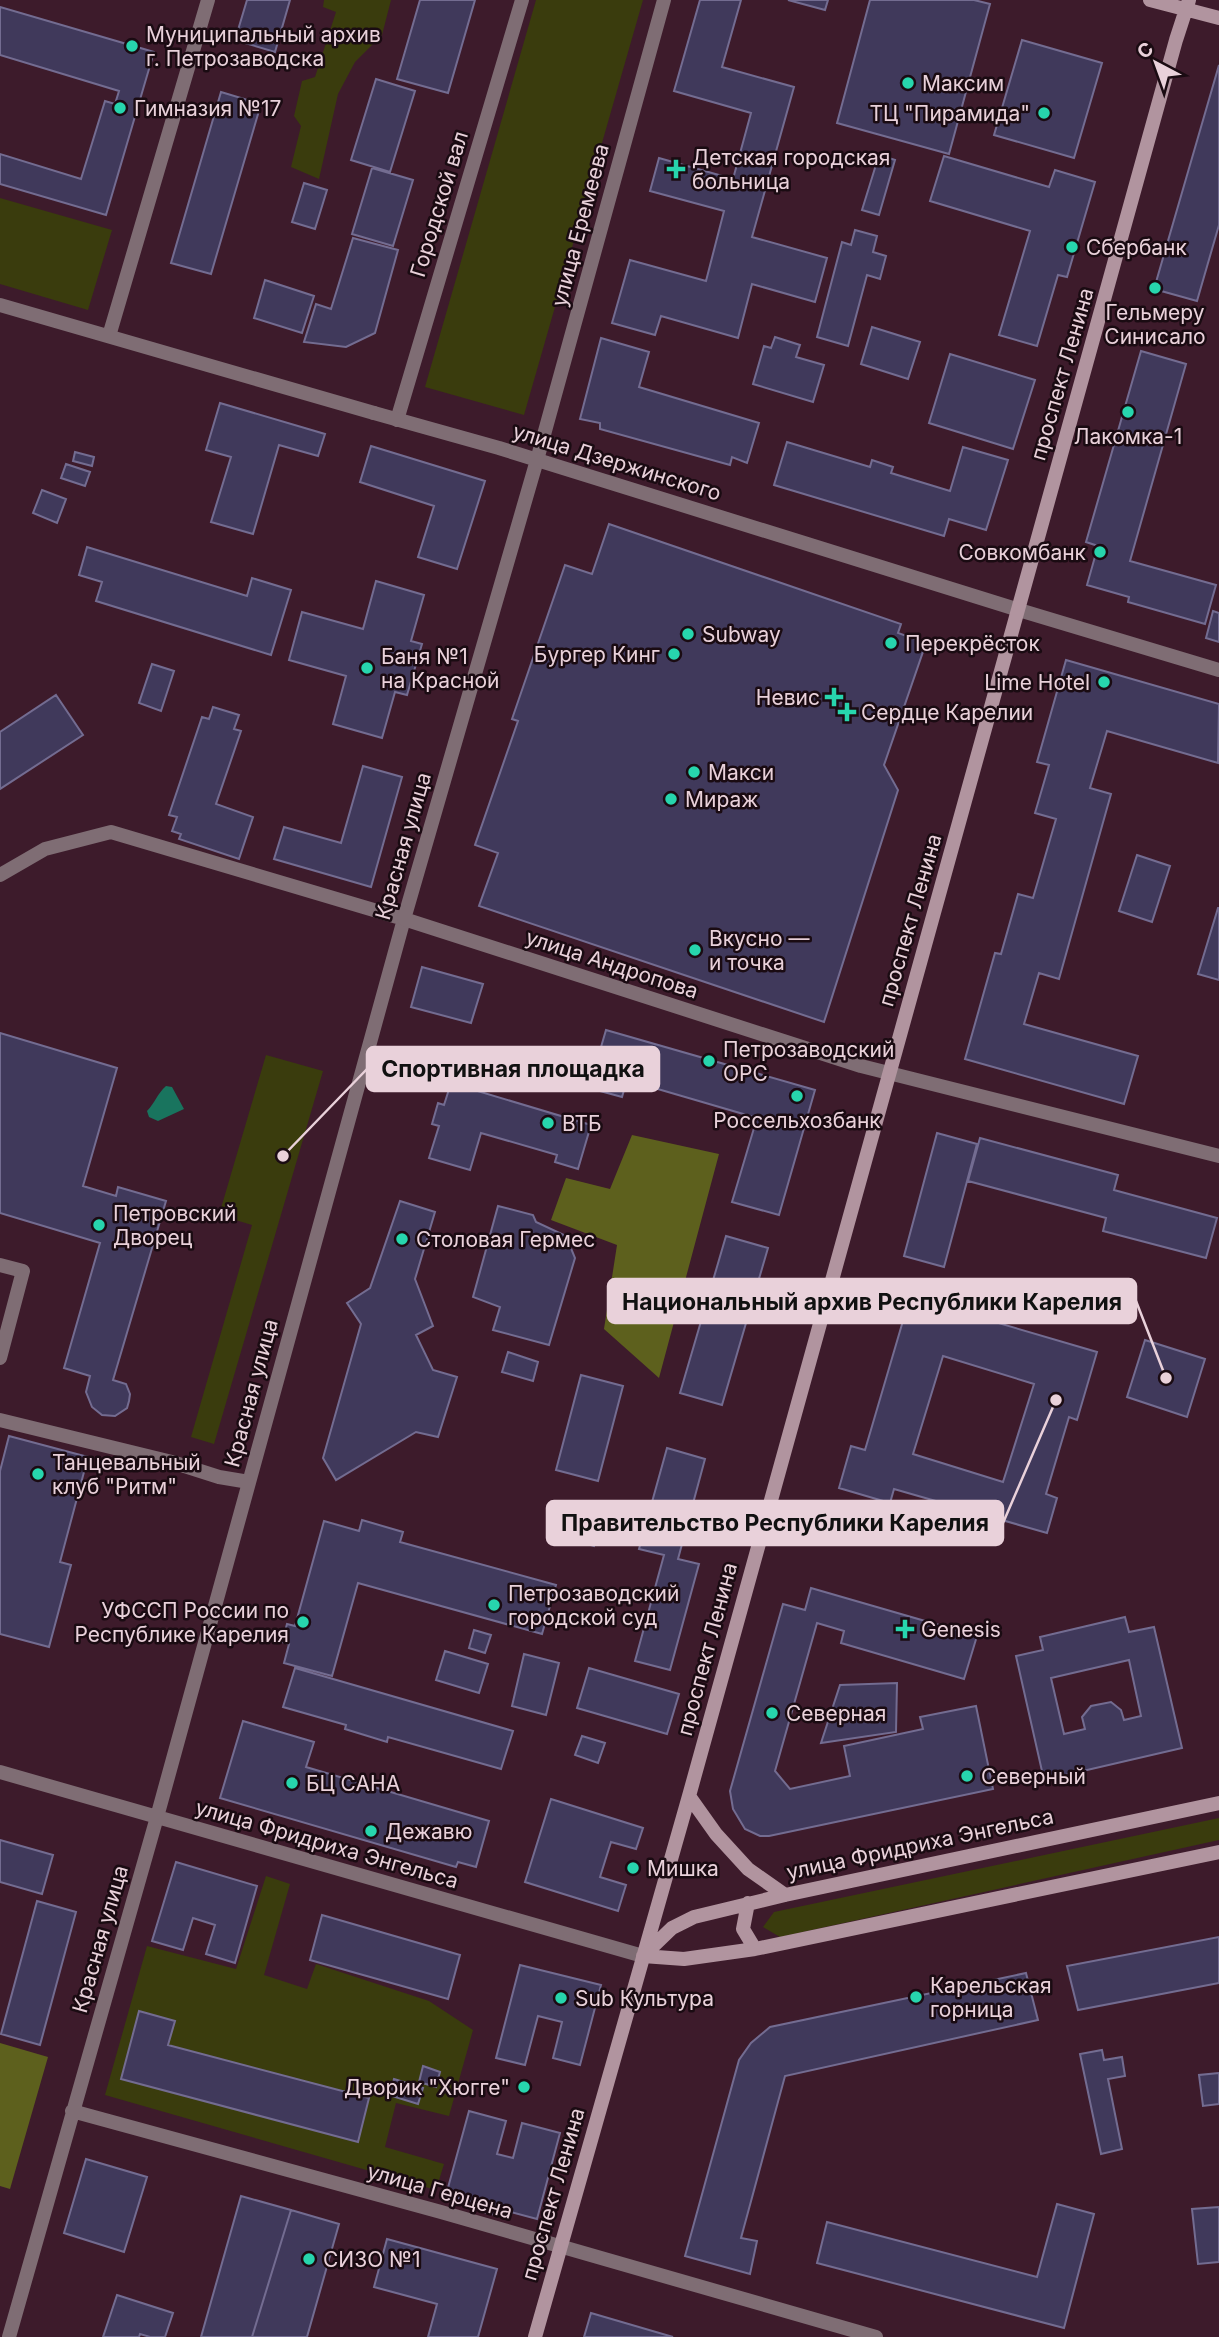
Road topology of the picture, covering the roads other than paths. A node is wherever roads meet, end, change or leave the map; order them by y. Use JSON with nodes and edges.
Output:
{"nodes":[{"id":1,"x":208,"y":0,"type":"edge"},
{"id":2,"x":522,"y":0,"type":"edge"},
{"id":3,"x":664,"y":0,"type":"edge"},
{"id":4,"x":1150,"y":0,"type":"edge"},
{"id":5,"x":1188,"y":5,"type":"edge"},
{"id":6,"x":1219,"y":18,"type":"edge"},
{"id":7,"x":1,"y":307,"type":"edge"},
{"id":8,"x":108,"y":336,"type":"junction"},
{"id":9,"x":397,"y":420,"type":"junction"},
{"id":10,"x":537,"y":460,"type":"junction"},
{"id":11,"x":1018,"y":610,"type":"junction"},
{"id":12,"x":1219,"y":670,"type":"edge"},
{"id":13,"x":0,"y":875,"type":"edge"},
{"id":14,"x":404,"y":919,"type":"junction"},
{"id":15,"x":888,"y":1074,"type":"junction"},
{"id":16,"x":1219,"y":1156,"type":"edge"},
{"id":17,"x":0,"y":1265,"type":"edge"},
{"id":18,"x":0,"y":1358,"type":"edge"},
{"id":19,"x":0,"y":1420,"type":"edge"},
{"id":20,"x":248,"y":1482,"type":"junction"},
{"id":21,"x":0,"y":1772,"type":"edge"},
{"id":22,"x":689,"y":1796,"type":"junction"},
{"id":23,"x":1219,"y":1802,"type":"edge"},
{"id":24,"x":157,"y":1817,"type":"junction"},
{"id":25,"x":1219,"y":1852,"type":"edge"},
{"id":26,"x":785,"y":1895,"type":"junction"},
{"id":27,"x":748,"y":1903,"type":"junction"},
{"id":28,"x":755,"y":1948,"type":"junction"},
{"id":29,"x":643,"y":1956,"type":"junction"},
{"id":30,"x":72,"y":2111,"type":"junction"},
{"id":31,"x":561,"y":2246,"type":"junction"},
{"id":32,"x":9,"y":2337,"type":"edge"},
{"id":33,"x":535,"y":2337,"type":"edge"},
{"id":34,"x":876,"y":2337,"type":"edge"}],
"edges":[{"from":1,"to":8,"type":"street"},
{"from":2,"to":9,"type":"street","name":"Городской вал"},
{"from":3,"to":10,"type":"street","name":"улица Еремеева"},
{"from":4,"to":5,"type":"main road"},
{"from":5,"to":6,"type":"main road"},
{"from":5,"to":11,"type":"main road","name":"проспект Ленина"},
{"from":7,"to":8,"type":"street","name":"улица Дзержинского"},
{"from":8,"to":9,"type":"street","name":"улица Дзержинского"},
{"from":9,"to":10,"type":"street","name":"улица Дзержинского"},
{"from":10,"to":11,"type":"street","name":"улица Дзержинского"},
{"from":10,"to":14,"type":"street","name":"Красная улица"},
{"from":11,"to":12,"type":"street","name":"улица Дзержинского"},
{"from":11,"to":15,"type":"main road","name":"проспект Ленина"},
{"from":13,"to":14,"type":"street","name":"улица Андропова"},
{"from":14,"to":15,"type":"street","name":"улица Андропова"},
{"from":14,"to":20,"type":"street","name":"Красная улица"},
{"from":15,"to":16,"type":"street","name":"улица Андропова"},
{"from":15,"to":22,"type":"main road","name":"проспект Ленина"},
{"from":17,"to":18,"type":"street"},
{"from":19,"to":20,"type":"street"},
{"from":20,"to":24,"type":"street","name":"Красная улица"},
{"from":21,"to":24,"type":"street","name":"улица Фридриха Энгельса"},
{"from":22,"to":26,"type":"main road"},
{"from":22,"to":29,"type":"main road","name":"проспект Ленина"},
{"from":23,"to":26,"type":"main road","name":"улица Фридриха Энгельса"},
{"from":24,"to":29,"type":"street","name":"улица Фридриха Энгельса"},
{"from":24,"to":30,"type":"street","name":"Красная улица"},
{"from":25,"to":28,"type":"main road","name":"улица Фридриха Энгельса"},
{"from":26,"to":27,"type":"main road","name":"улица Фридриха Энгельса"},
{"from":27,"to":28,"type":"main road"},
{"from":27,"to":29,"type":"main road","name":"улица Фридриха Энгельса"},
{"from":28,"to":29,"type":"main road","name":"улица Фридриха Энгельса"},
{"from":29,"to":31,"type":"main road","name":"проспект Ленина"},
{"from":30,"to":31,"type":"street","name":"улица Герцена"},
{"from":30,"to":32,"type":"street","name":"Красная улица"},
{"from":31,"to":33,"type":"main road","name":"проспект Ленина"},
{"from":31,"to":34,"type":"street","name":"улица Герцена"}]}
